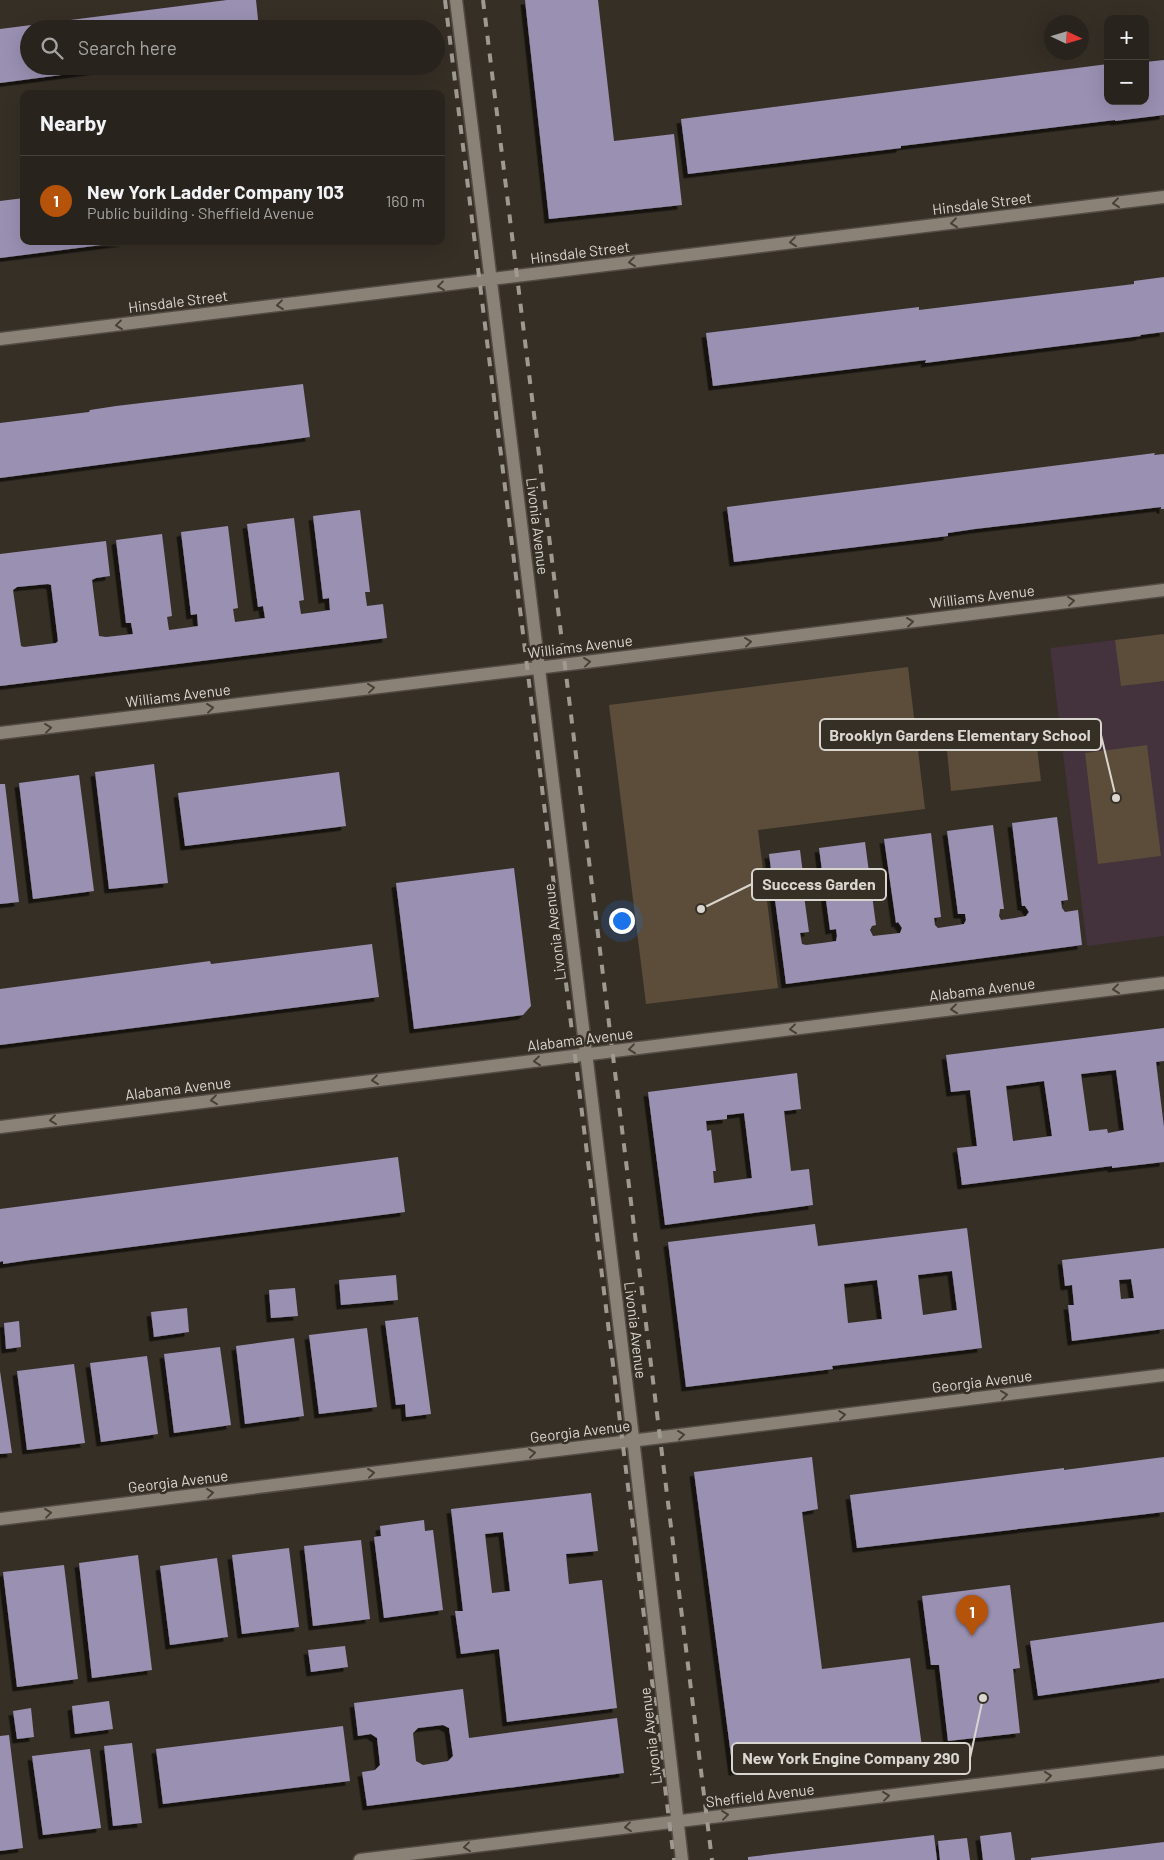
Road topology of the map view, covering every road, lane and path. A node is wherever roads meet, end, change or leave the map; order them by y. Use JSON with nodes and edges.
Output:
{"nodes":[{"id":1,"x":456,"y":0,"type":"edge"},
{"id":2,"x":1164,"y":197,"type":"edge"},
{"id":3,"x":490,"y":280,"type":"junction"},
{"id":4,"x":0,"y":339,"type":"edge"},
{"id":5,"x":1164,"y":590,"type":"edge"},
{"id":6,"x":539,"y":668,"type":"junction"},
{"id":7,"x":0,"y":734,"type":"edge"},
{"id":8,"x":1164,"y":983,"type":"edge"},
{"id":9,"x":585,"y":1054,"type":"junction"},
{"id":10,"x":0,"y":1127,"type":"edge"},
{"id":11,"x":1164,"y":1375,"type":"edge"},
{"id":12,"x":633,"y":1441,"type":"junction"},
{"id":13,"x":0,"y":1519,"type":"edge"},
{"id":14,"x":1164,"y":1762,"type":"edge"},
{"id":15,"x":677,"y":1821,"type":"junction"},
{"id":16,"x":360,"y":1860,"type":"edge"},
{"id":17,"x":682,"y":1860,"type":"edge"}],
"edges":[{"from":1,"to":3,"type":"street","name":"Livonia Avenue"},
{"from":2,"to":3,"type":"street","name":"Hinsdale Street","one_way":true},
{"from":3,"to":4,"type":"street","name":"Hinsdale Street","one_way":true},
{"from":3,"to":6,"type":"street","name":"Livonia Avenue"},
{"from":6,"to":5,"type":"street","name":"Williams Avenue","one_way":true},
{"from":7,"to":6,"type":"street","name":"Williams Avenue","one_way":true},
{"from":6,"to":9,"type":"street","name":"Livonia Avenue"},
{"from":8,"to":9,"type":"street","name":"Alabama Avenue","one_way":true},
{"from":9,"to":10,"type":"street","name":"Alabama Avenue","one_way":true},
{"from":9,"to":12,"type":"street","name":"Livonia Avenue"},
{"from":12,"to":11,"type":"street","name":"Georgia Avenue","one_way":true},
{"from":13,"to":12,"type":"street","name":"Georgia Avenue","one_way":true},
{"from":12,"to":15,"type":"street","name":"Livonia Avenue"},
{"from":15,"to":14,"type":"street","name":"Sheffield Avenue","one_way":true},
{"from":15,"to":16,"type":"street","name":"Sheffield Avenue","one_way":true},
{"from":15,"to":17,"type":"street","name":"Livonia Avenue"}]}
